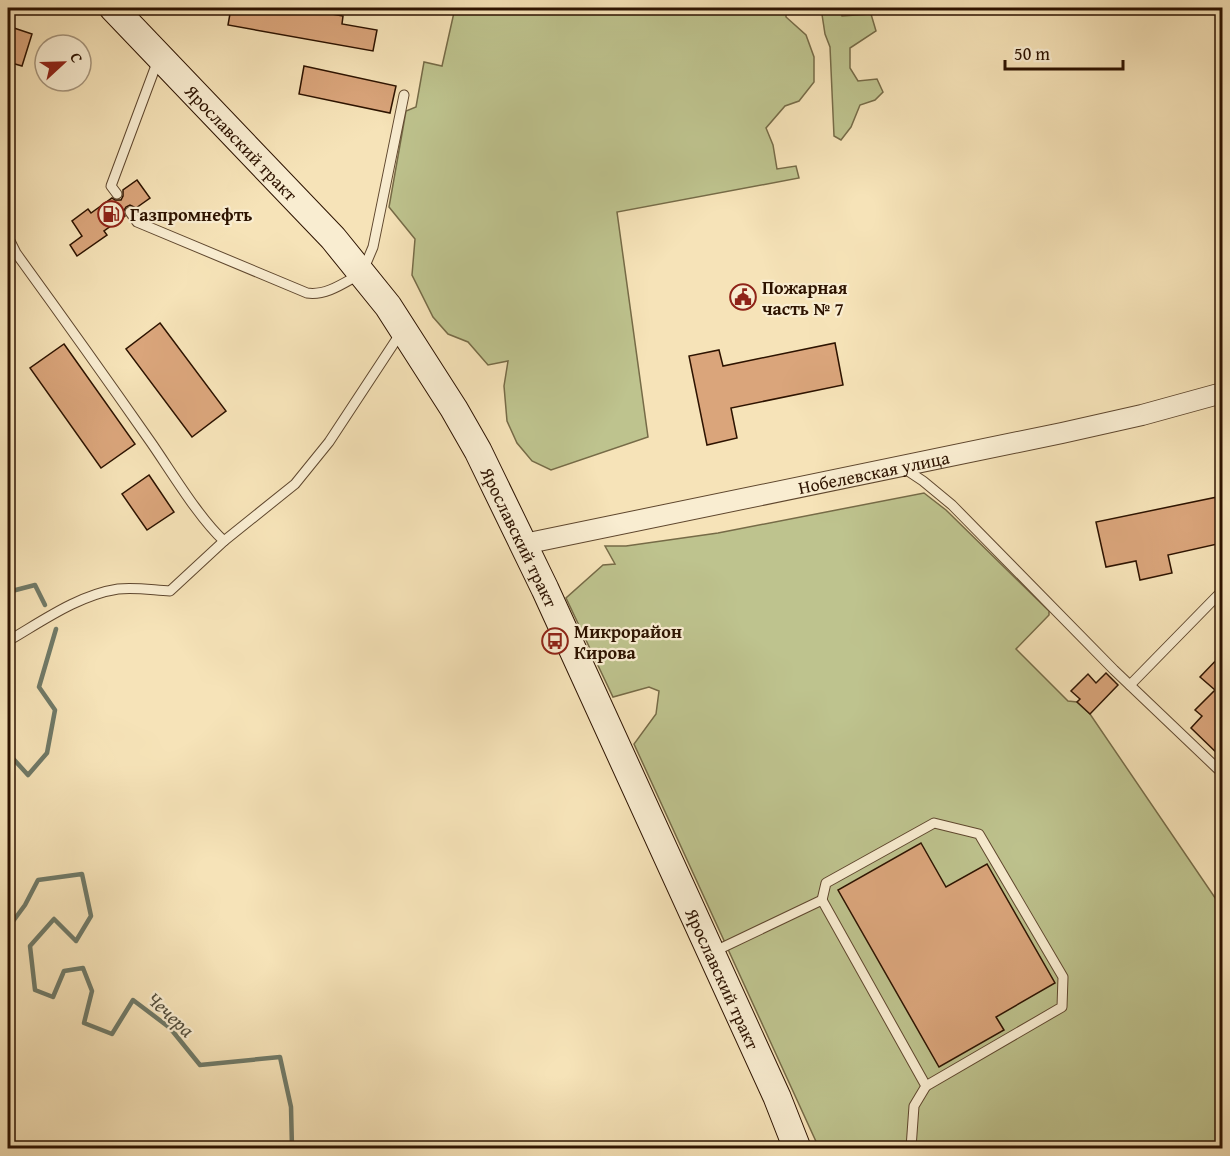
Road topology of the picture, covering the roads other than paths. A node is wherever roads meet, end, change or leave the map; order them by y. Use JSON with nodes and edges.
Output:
{"nodes":[{"id":1,"x":113,"y":8,"type":"edge"},
{"id":2,"x":159,"y":55,"type":"junction"},
{"id":3,"x":404,"y":95,"type":"dead end"},
{"id":4,"x":117,"y":194,"type":"dead end"},
{"id":5,"x":130,"y":212,"type":"dead end"},
{"id":6,"x":8,"y":237,"type":"edge"},
{"id":7,"x":362,"y":273,"type":"junction"},
{"id":8,"x":403,"y":329,"type":"junction"},
{"id":9,"x":1222,"y":393,"type":"edge"},
{"id":10,"x":900,"y":466,"type":"junction"},
{"id":11,"x":224,"y":541,"type":"junction"},
{"id":12,"x":524,"y":544,"type":"junction"},
{"id":13,"x":1222,"y":591,"type":"edge"},
{"id":14,"x":8,"y":641,"type":"edge"},
{"id":15,"x":1130,"y":685,"type":"junction"},
{"id":16,"x":1222,"y":773,"type":"edge"},
{"id":17,"x":822,"y":900,"type":"junction"},
{"id":18,"x":711,"y":953,"type":"junction"},
{"id":19,"x":926,"y":1086,"type":"junction"},
{"id":20,"x":797,"y":1149,"type":"edge"},
{"id":21,"x":911,"y":1149,"type":"edge"}],
"edges":[{"from":1,"to":2,"type":"street","name":"Ярославский тракт"},
{"from":2,"to":4,"type":"lane"},
{"from":2,"to":7,"type":"street","name":"Ярославский тракт"},
{"from":3,"to":7,"type":"lane"},
{"from":5,"to":7,"type":"lane"},
{"from":6,"to":11,"type":"lane"},
{"from":7,"to":8,"type":"street","name":"Ярославский тракт"},
{"from":8,"to":11,"type":"lane"},
{"from":8,"to":12,"type":"street","name":"Ярославский тракт"},
{"from":9,"to":10,"type":"street","name":"Нобелевская улица"},
{"from":10,"to":12,"type":"street","name":"Нобелевская улица"},
{"from":10,"to":15,"type":"lane"},
{"from":11,"to":14,"type":"lane"},
{"from":12,"to":18,"type":"street","name":"Ярославский тракт"},
{"from":13,"to":15,"type":"lane"},
{"from":15,"to":16,"type":"lane"},
{"from":17,"to":18,"type":"lane"},
{"from":17,"to":19,"type":"lane"},
{"from":17,"to":19,"type":"lane"},
{"from":18,"to":20,"type":"street","name":"Ярославский тракт"},
{"from":19,"to":21,"type":"lane"}]}
